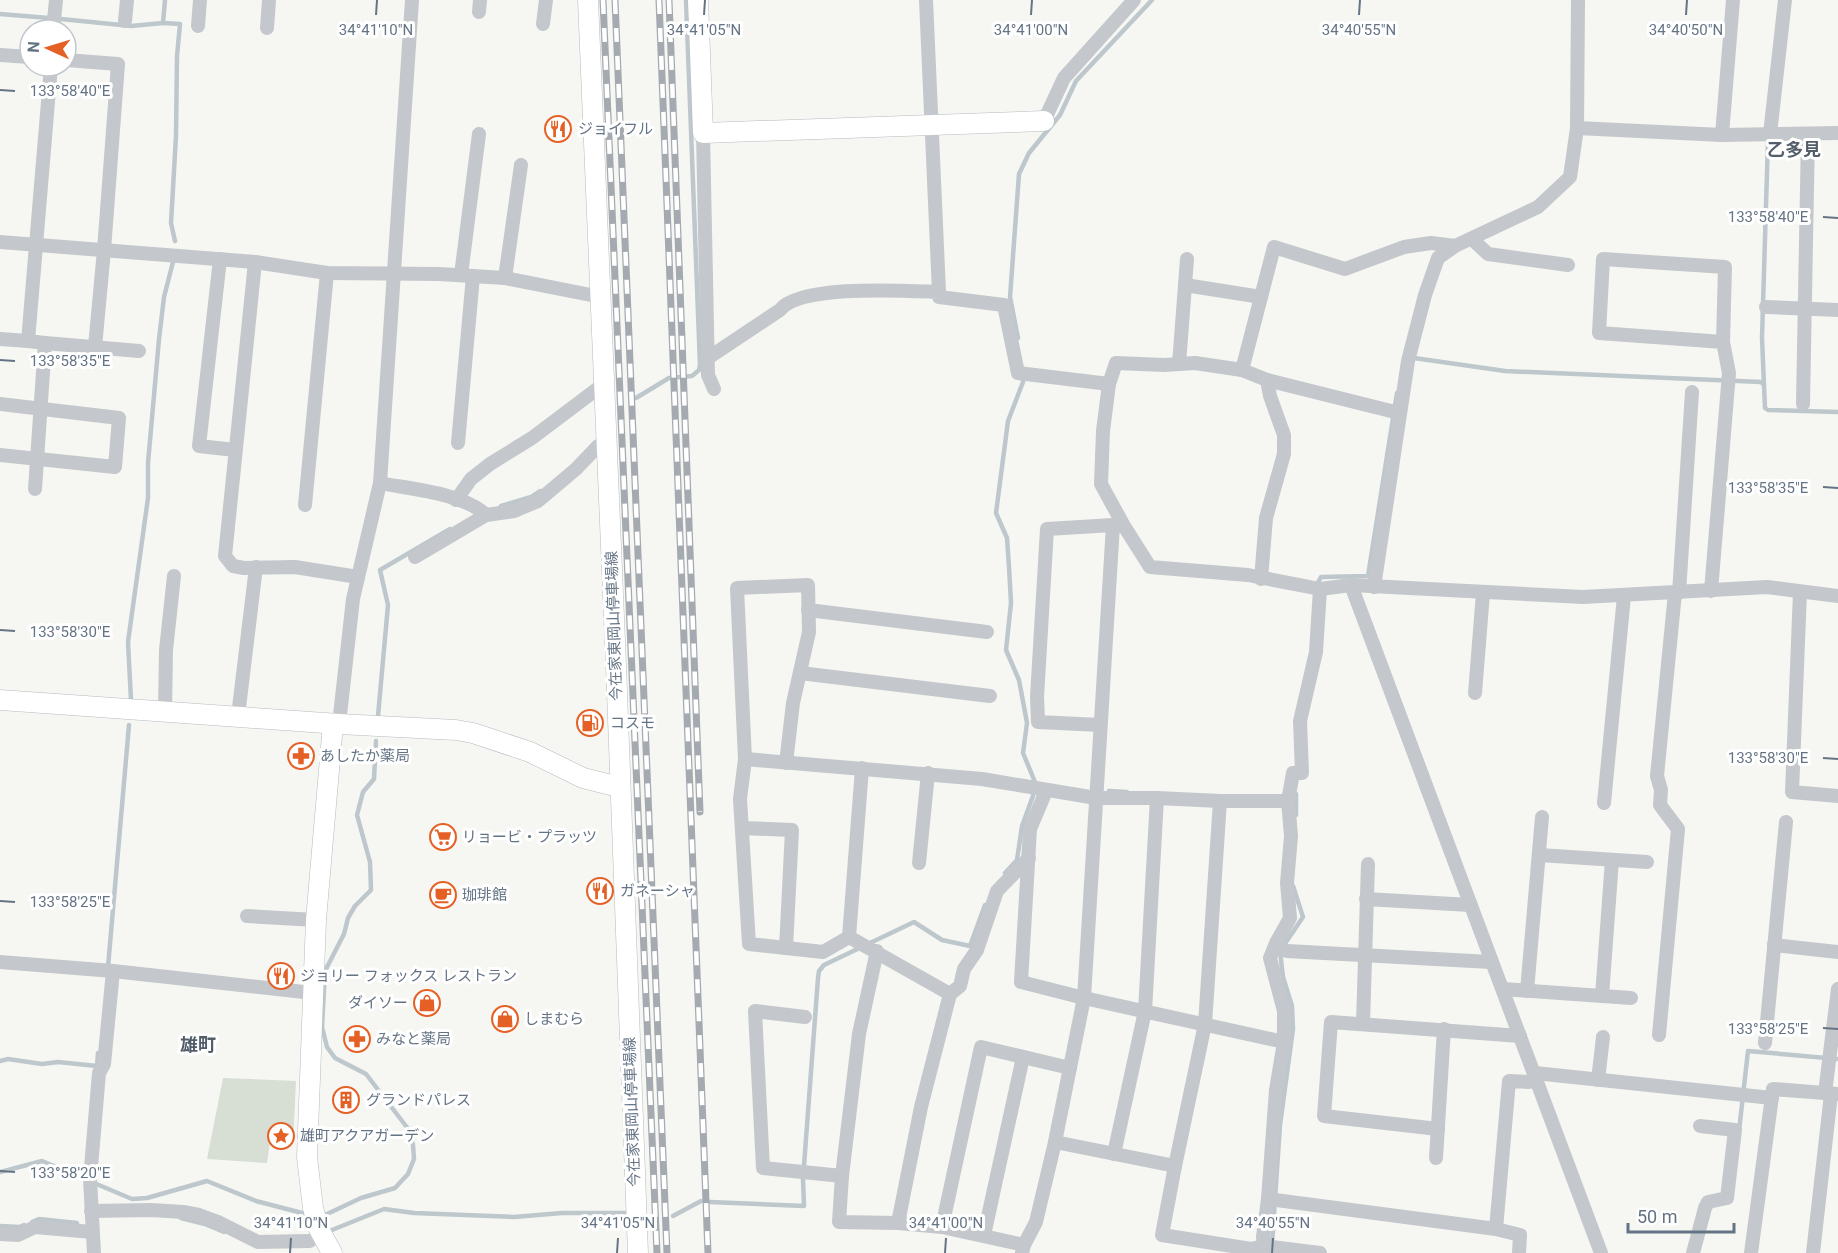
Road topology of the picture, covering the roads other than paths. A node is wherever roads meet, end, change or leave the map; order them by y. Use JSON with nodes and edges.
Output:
{"nodes":[{"id":1,"x":56,"y":0,"type":"edge"},
{"id":2,"x":127,"y":0,"type":"edge"},
{"id":3,"x":200,"y":0,"type":"edge"},
{"id":4,"x":269,"y":0,"type":"edge"},
{"id":5,"x":411,"y":0,"type":"edge"},
{"id":6,"x":546,"y":0,"type":"edge"},
{"id":7,"x":588,"y":0,"type":"edge"},
{"id":8,"x":698,"y":0,"type":"edge"},
{"id":9,"x":926,"y":0,"type":"edge"},
{"id":10,"x":1134,"y":0,"type":"edge"},
{"id":11,"x":1578,"y":0,"type":"edge"},
{"id":12,"x":1733,"y":0,"type":"edge"},
{"id":13,"x":1785,"y":0,"type":"edge"},
{"id":14,"x":54,"y":18,"type":"edge"},
{"id":15,"x":125,"y":21,"type":"dead end"},
{"id":16,"x":543,"y":24,"type":"dead end"},
{"id":17,"x":198,"y":26,"type":"dead end"},
{"id":18,"x":267,"y":28,"type":"dead end"},
{"id":19,"x":0,"y":54,"type":"edge"},
{"id":20,"x":18,"y":56,"type":"edge"},
{"id":21,"x":78,"y":61,"type":"edge"},
{"id":22,"x":50,"y":78,"type":"edge"},
{"id":23,"x":1044,"y":121,"type":"joint"},
{"id":24,"x":932,"y":125,"type":"junction"},
{"id":25,"x":1577,"y":129,"type":"junction"},
{"id":26,"x":703,"y":133,"type":"junction"},
{"id":27,"x":1838,"y":133,"type":"edge"},
{"id":28,"x":479,"y":134,"type":"dead end"},
{"id":29,"x":1770,"y":134,"type":"junction"},
{"id":30,"x":1808,"y":134,"type":"junction"},
{"id":31,"x":1722,"y":135,"type":"junction"},
{"id":32,"x":521,"y":165,"type":"dead end"},
{"id":33,"x":1472,"y":239,"type":"junction"},
{"id":34,"x":0,"y":242,"type":"edge"},
{"id":35,"x":37,"y":245,"type":"junction"},
{"id":36,"x":1455,"y":246,"type":"junction"},
{"id":37,"x":104,"y":250,"type":"junction"},
{"id":38,"x":220,"y":260,"type":"junction"},
{"id":39,"x":1187,"y":260,"type":"dead end"},
{"id":40,"x":255,"y":262,"type":"junction"},
{"id":41,"x":1568,"y":265,"type":"dead end"},
{"id":42,"x":327,"y":273,"type":"junction"},
{"id":43,"x":393,"y":273,"type":"junction"},
{"id":44,"x":467,"y":276,"type":"junction"},
{"id":45,"x":505,"y":278,"type":"junction"},
{"id":46,"x":1185,"y":285,"type":"junction"},
{"id":47,"x":939,"y":292,"type":"junction"},
{"id":48,"x":601,"y":297,"type":"junction"},
{"id":49,"x":1261,"y":297,"type":"junction"},
{"id":50,"x":1766,"y":307,"type":"dead end"},
{"id":51,"x":1804,"y":308,"type":"junction"},
{"id":52,"x":1838,"y":310,"type":"edge"},
{"id":53,"x":0,"y":339,"type":"edge"},
{"id":54,"x":28,"y":341,"type":"junction"},
{"id":55,"x":1723,"y":342,"type":"junction"},
{"id":56,"x":45,"y":343,"type":"junction"},
{"id":57,"x":95,"y":347,"type":"junction"},
{"id":58,"x":139,"y":351,"type":"dead end"},
{"id":59,"x":708,"y":358,"type":"junction"},
{"id":60,"x":1179,"y":364,"type":"junction"},
{"id":61,"x":1242,"y":370,"type":"junction"},
{"id":62,"x":1267,"y":380,"type":"junction"},
{"id":63,"x":604,"y":383,"type":"junction"},
{"id":64,"x":1109,"y":384,"type":"junction"},
{"id":65,"x":714,"y":389,"type":"dead end"},
{"id":66,"x":1692,"y":392,"type":"dead end"},
{"id":67,"x":0,"y":404,"type":"edge"},
{"id":68,"x":1803,"y":404,"type":"dead end"},
{"id":69,"x":40,"y":409,"type":"junction"},
{"id":70,"x":1395,"y":412,"type":"junction"},
{"id":71,"x":607,"y":441,"type":"junction"},
{"id":72,"x":458,"y":443,"type":"dead end"},
{"id":73,"x":235,"y":450,"type":"junction"},
{"id":74,"x":0,"y":455,"type":"edge"},
{"id":75,"x":37,"y":459,"type":"junction"},
{"id":76,"x":380,"y":483,"type":"junction"},
{"id":77,"x":35,"y":489,"type":"dead end"},
{"id":78,"x":456,"y":500,"type":"junction"},
{"id":79,"x":305,"y":505,"type":"dead end"},
{"id":80,"x":483,"y":512,"type":"junction"},
{"id":81,"x":1119,"y":525,"type":"junction"},
{"id":82,"x":415,"y":557,"type":"dead end"},
{"id":83,"x":256,"y":567,"type":"junction"},
{"id":84,"x":174,"y":576,"type":"dead end"},
{"id":85,"x":358,"y":577,"type":"junction"},
{"id":86,"x":1261,"y":579,"type":"junction"},
{"id":87,"x":1351,"y":585,"type":"junction"},
{"id":88,"x":1374,"y":587,"type":"junction"},
{"id":89,"x":1316,"y":589,"type":"junction"},
{"id":90,"x":1711,"y":591,"type":"junction"},
{"id":91,"x":1800,"y":592,"type":"junction"},
{"id":92,"x":1483,"y":593,"type":"junction"},
{"id":93,"x":1677,"y":593,"type":"junction"},
{"id":94,"x":1624,"y":596,"type":"junction"},
{"id":95,"x":1838,"y":596,"type":"edge"},
{"id":96,"x":808,"y":610,"type":"junction"},
{"id":97,"x":987,"y":632,"type":"dead end"},
{"id":98,"x":800,"y":673,"type":"junction"},
{"id":99,"x":1475,"y":693,"type":"dead end"},
{"id":100,"x":990,"y":696,"type":"dead end"},
{"id":101,"x":0,"y":700,"type":"edge"},
{"id":102,"x":165,"y":711,"type":"junction"},
{"id":103,"x":238,"y":716,"type":"junction"},
{"id":104,"x":336,"y":724,"type":"junction"},
{"id":105,"x":1100,"y":725,"type":"junction"},
{"id":106,"x":745,"y":759,"type":"junction"},
{"id":107,"x":786,"y":762,"type":"junction"},
{"id":108,"x":862,"y":768,"type":"junction"},
{"id":109,"x":928,"y":773,"type":"junction"},
{"id":110,"x":620,"y":787,"type":"junction"},
{"id":111,"x":1038,"y":789,"type":"junction"},
{"id":112,"x":1838,"y":796,"type":"edge"},
{"id":113,"x":1289,"y":797,"type":"junction"},
{"id":114,"x":1096,"y":798,"type":"junction"},
{"id":115,"x":1157,"y":798,"type":"junction"},
{"id":116,"x":1220,"y":801,"type":"junction"},
{"id":117,"x":1604,"y":803,"type":"dead end"},
{"id":118,"x":1542,"y":818,"type":"dead end"},
{"id":119,"x":1786,"y":822,"type":"dead end"},
{"id":120,"x":742,"y":828,"type":"junction"},
{"id":121,"x":1539,"y":855,"type":"junction"},
{"id":122,"x":1029,"y":858,"type":"junction"},
{"id":123,"x":1612,"y":860,"type":"junction"},
{"id":124,"x":1647,"y":862,"type":"dead end"},
{"id":125,"x":920,"y":863,"type":"dead end"},
{"id":126,"x":1368,"y":864,"type":"dead end"},
{"id":127,"x":1366,"y":899,"type":"junction"},
{"id":128,"x":1470,"y":905,"type":"junction"},
{"id":129,"x":247,"y":916,"type":"dead end"},
{"id":130,"x":315,"y":920,"type":"junction"},
{"id":131,"x":849,"y":938,"type":"junction"},
{"id":132,"x":1774,"y":945,"type":"junction"},
{"id":133,"x":869,"y":947,"type":"junction"},
{"id":134,"x":786,"y":948,"type":"junction"},
{"id":135,"x":1287,"y":951,"type":"dead end"},
{"id":136,"x":1838,"y":952,"type":"edge"},
{"id":137,"x":1365,"y":957,"type":"junction"},
{"id":138,"x":0,"y":962,"type":"edge"},
{"id":139,"x":1491,"y":962,"type":"junction"},
{"id":140,"x":109,"y":971,"type":"junction"},
{"id":141,"x":1503,"y":989,"type":"junction"},
{"id":142,"x":1838,"y":989,"type":"edge"},
{"id":143,"x":1527,"y":991,"type":"junction"},
{"id":144,"x":313,"y":993,"type":"junction"},
{"id":145,"x":950,"y":994,"type":"junction"},
{"id":146,"x":1602,"y":996,"type":"junction"},
{"id":147,"x":1084,"y":998,"type":"junction"},
{"id":148,"x":1631,"y":998,"type":"dead end"},
{"id":149,"x":1145,"y":1011,"type":"junction"},
{"id":150,"x":806,"y":1017,"type":"dead end"},
{"id":151,"x":1205,"y":1024,"type":"junction"},
{"id":152,"x":1363,"y":1024,"type":"junction"},
{"id":153,"x":1444,"y":1029,"type":"junction"},
{"id":154,"x":1659,"y":1035,"type":"dead end"},
{"id":155,"x":1520,"y":1036,"type":"junction"},
{"id":156,"x":1603,"y":1036,"type":"dead end"},
{"id":157,"x":1284,"y":1042,"type":"junction"},
{"id":158,"x":1765,"y":1043,"type":"dead end"},
{"id":159,"x":1023,"y":1057,"type":"junction"},
{"id":160,"x":1070,"y":1068,"type":"junction"},
{"id":161,"x":1536,"y":1076,"type":"junction"},
{"id":162,"x":1598,"y":1080,"type":"junction"},
{"id":163,"x":1831,"y":1094,"type":"edge"},
{"id":164,"x":1772,"y":1098,"type":"junction"},
{"id":165,"x":1700,"y":1126,"type":"dead end"},
{"id":166,"x":1438,"y":1129,"type":"junction"},
{"id":167,"x":1055,"y":1142,"type":"junction"},
{"id":168,"x":1114,"y":1154,"type":"junction"},
{"id":169,"x":1436,"y":1158,"type":"dead end"},
{"id":170,"x":1175,"y":1166,"type":"junction"},
{"id":171,"x":842,"y":1176,"type":"junction"},
{"id":172,"x":1273,"y":1200,"type":"junction"},
{"id":173,"x":91,"y":1211,"type":"junction"},
{"id":174,"x":898,"y":1223,"type":"junction"},
{"id":175,"x":942,"y":1227,"type":"junction"},
{"id":176,"x":1496,"y":1229,"type":"junction"},
{"id":177,"x":92,"y":1232,"type":"junction"},
{"id":178,"x":0,"y":1234,"type":"edge"},
{"id":179,"x":984,"y":1235,"type":"junction"},
{"id":180,"x":312,"y":1241,"type":"edge"},
{"id":181,"x":1268,"y":1248,"type":"edge"},
{"id":182,"x":1023,"y":1249,"type":"edge"},
{"id":183,"x":94,"y":1253,"type":"edge"},
{"id":184,"x":332,"y":1253,"type":"edge"},
{"id":185,"x":638,"y":1253,"type":"edge"},
{"id":186,"x":1320,"y":1253,"type":"edge"},
{"id":187,"x":1519,"y":1253,"type":"edge"},
{"id":188,"x":1601,"y":1253,"type":"edge"},
{"id":189,"x":1693,"y":1253,"type":"edge"},
{"id":190,"x":1751,"y":1253,"type":"edge"},
{"id":191,"x":1813,"y":1253,"type":"edge"}],
"edges":[{"from":1,"to":14,"type":"street"},
{"from":2,"to":15,"type":"street"},
{"from":3,"to":17,"type":"street"},
{"from":4,"to":18,"type":"street"},
{"from":5,"to":43,"type":"street"},
{"from":6,"to":16,"type":"street"},
{"from":7,"to":48,"type":"street","name":"今在家東岡山停車場線"},
{"from":8,"to":26,"type":"street"},
{"from":9,"to":24,"type":"street"},
{"from":10,"to":23,"type":"street"},
{"from":11,"to":25,"type":"street"},
{"from":12,"to":31,"type":"street"},
{"from":13,"to":29,"type":"street"},
{"from":19,"to":20,"type":"street"},
{"from":21,"to":37,"type":"street"},
{"from":22,"to":35,"type":"street"},
{"from":23,"to":24,"type":"street"},
{"from":24,"to":26,"type":"street"},
{"from":24,"to":47,"type":"street"},
{"from":25,"to":31,"type":"street"},
{"from":25,"to":33,"type":"street"},
{"from":26,"to":59,"type":"street"},
{"from":27,"to":30,"type":"street"},
{"from":28,"to":44,"type":"street"},
{"from":29,"to":30,"type":"street"},
{"from":29,"to":31,"type":"street"},
{"from":30,"to":51,"type":"street"},
{"from":32,"to":45,"type":"street"},
{"from":33,"to":36,"type":"street"},
{"from":33,"to":41,"type":"street"},
{"from":34,"to":35,"type":"street"},
{"from":35,"to":37,"type":"street"},
{"from":35,"to":54,"type":"street"},
{"from":36,"to":49,"type":"street"},
{"from":36,"to":70,"type":"street"},
{"from":37,"to":38,"type":"street"},
{"from":37,"to":57,"type":"street"},
{"from":38,"to":40,"type":"street"},
{"from":38,"to":73,"type":"street"},
{"from":39,"to":46,"type":"street"},
{"from":40,"to":42,"type":"street"},
{"from":40,"to":73,"type":"street"},
{"from":42,"to":43,"type":"street"},
{"from":42,"to":79,"type":"street"},
{"from":43,"to":44,"type":"street"},
{"from":43,"to":76,"type":"street"},
{"from":44,"to":45,"type":"street"},
{"from":44,"to":72,"type":"street"},
{"from":45,"to":48,"type":"street"},
{"from":46,"to":49,"type":"street"},
{"from":46,"to":60,"type":"street"},
{"from":47,"to":59,"type":"street"},
{"from":47,"to":64,"type":"street"},
{"from":48,"to":63,"type":"street","name":"今在家東岡山停車場線"},
{"from":49,"to":61,"type":"street"},
{"from":50,"to":51,"type":"street"},
{"from":51,"to":52,"type":"street"},
{"from":51,"to":68,"type":"street"},
{"from":53,"to":54,"type":"street"},
{"from":54,"to":56,"type":"street"},
{"from":55,"to":55,"type":"street"},
{"from":55,"to":90,"type":"street"},
{"from":56,"to":57,"type":"street"},
{"from":56,"to":69,"type":"street"},
{"from":57,"to":58,"type":"street"},
{"from":59,"to":65,"type":"street"},
{"from":60,"to":61,"type":"street"},
{"from":60,"to":64,"type":"street"},
{"from":61,"to":62,"type":"street"},
{"from":62,"to":70,"type":"street"},
{"from":62,"to":86,"type":"street"},
{"from":63,"to":71,"type":"street","name":"今在家東岡山停車場線"},
{"from":63,"to":78,"type":"street"},
{"from":64,"to":81,"type":"street"},
{"from":66,"to":93,"type":"street"},
{"from":67,"to":69,"type":"street"},
{"from":69,"to":75,"type":"street"},
{"from":69,"to":75,"type":"street"},
{"from":70,"to":88,"type":"street"},
{"from":71,"to":80,"type":"street"},
{"from":71,"to":110,"type":"street","name":"今在家東岡山停車場線"},
{"from":73,"to":83,"type":"street"},
{"from":74,"to":75,"type":"street"},
{"from":75,"to":77,"type":"street"},
{"from":76,"to":78,"type":"street"},
{"from":76,"to":85,"type":"street"},
{"from":78,"to":80,"type":"street"},
{"from":80,"to":82,"type":"street"},
{"from":81,"to":86,"type":"street"},
{"from":81,"to":105,"type":"street"},
{"from":81,"to":105,"type":"street"},
{"from":83,"to":85,"type":"street"},
{"from":83,"to":103,"type":"street"},
{"from":84,"to":102,"type":"street"},
{"from":85,"to":104,"type":"street"},
{"from":86,"to":89,"type":"street"},
{"from":87,"to":88,"type":"street"},
{"from":87,"to":89,"type":"street"},
{"from":87,"to":128,"type":"street"},
{"from":88,"to":92,"type":"street"},
{"from":89,"to":113,"type":"street"},
{"from":90,"to":91,"type":"street"},
{"from":90,"to":93,"type":"street"},
{"from":91,"to":95,"type":"street"},
{"from":91,"to":112,"type":"street"},
{"from":92,"to":94,"type":"street"},
{"from":92,"to":99,"type":"street"},
{"from":93,"to":94,"type":"street"},
{"from":93,"to":154,"type":"street"},
{"from":94,"to":117,"type":"street"},
{"from":96,"to":97,"type":"street"},
{"from":96,"to":98,"type":"street"},
{"from":96,"to":106,"type":"street"},
{"from":98,"to":100,"type":"street"},
{"from":98,"to":107,"type":"street"},
{"from":101,"to":102,"type":"street"},
{"from":102,"to":103,"type":"street"},
{"from":103,"to":104,"type":"street"},
{"from":104,"to":110,"type":"street"},
{"from":104,"to":130,"type":"street"},
{"from":105,"to":114,"type":"street"},
{"from":106,"to":107,"type":"street"},
{"from":106,"to":120,"type":"street"},
{"from":107,"to":108,"type":"street"},
{"from":108,"to":109,"type":"street"},
{"from":108,"to":131,"type":"street"},
{"from":109,"to":111,"type":"street"},
{"from":109,"to":125,"type":"street"},
{"from":110,"to":185,"type":"street","name":"今在家東岡山停車場線"},
{"from":111,"to":114,"type":"street"},
{"from":111,"to":122,"type":"street"},
{"from":113,"to":116,"type":"street"},
{"from":113,"to":157,"type":"street"},
{"from":114,"to":115,"type":"street"},
{"from":114,"to":147,"type":"street"},
{"from":115,"to":116,"type":"street"},
{"from":115,"to":149,"type":"street"},
{"from":116,"to":151,"type":"street"},
{"from":118,"to":121,"type":"street"},
{"from":119,"to":132,"type":"street"},
{"from":120,"to":134,"type":"street"},
{"from":120,"to":134,"type":"street"},
{"from":121,"to":123,"type":"street"},
{"from":121,"to":143,"type":"street"},
{"from":122,"to":145,"type":"street"},
{"from":122,"to":147,"type":"street"},
{"from":123,"to":124,"type":"street"},
{"from":123,"to":146,"type":"street"},
{"from":126,"to":127,"type":"street"},
{"from":127,"to":128,"type":"street"},
{"from":127,"to":137,"type":"street"},
{"from":128,"to":139,"type":"street"},
{"from":129,"to":130,"type":"street"},
{"from":130,"to":144,"type":"street"},
{"from":131,"to":133,"type":"street"},
{"from":131,"to":134,"type":"street"},
{"from":132,"to":136,"type":"street"},
{"from":132,"to":158,"type":"street"},
{"from":133,"to":145,"type":"street"},
{"from":133,"to":171,"type":"street"},
{"from":135,"to":137,"type":"street"},
{"from":137,"to":139,"type":"street"},
{"from":137,"to":152,"type":"street"},
{"from":138,"to":140,"type":"street"},
{"from":139,"to":141,"type":"street"},
{"from":140,"to":144,"type":"street"},
{"from":140,"to":173,"type":"street"},
{"from":141,"to":143,"type":"street"},
{"from":141,"to":155,"type":"street"},
{"from":142,"to":163,"type":"street"},
{"from":143,"to":146,"type":"street"},
{"from":144,"to":180,"type":"street"},
{"from":145,"to":174,"type":"street"},
{"from":146,"to":148,"type":"street"},
{"from":147,"to":149,"type":"street"},
{"from":147,"to":160,"type":"street"},
{"from":149,"to":151,"type":"street"},
{"from":149,"to":168,"type":"street"},
{"from":150,"to":171,"type":"street"},
{"from":151,"to":157,"type":"street"},
{"from":151,"to":170,"type":"street"},
{"from":152,"to":153,"type":"street"},
{"from":152,"to":166,"type":"street"},
{"from":153,"to":155,"type":"street"},
{"from":153,"to":166,"type":"street"},
{"from":155,"to":161,"type":"street"},
{"from":156,"to":162,"type":"street"},
{"from":157,"to":172,"type":"street"},
{"from":159,"to":160,"type":"street"},
{"from":159,"to":175,"type":"street"},
{"from":159,"to":179,"type":"street"},
{"from":160,"to":167,"type":"street"},
{"from":161,"to":162,"type":"street"},
{"from":161,"to":176,"type":"street"},
{"from":161,"to":188,"type":"street"},
{"from":162,"to":164,"type":"street"},
{"from":163,"to":164,"type":"street"},
{"from":163,"to":191,"type":"street"},
{"from":164,"to":190,"type":"street"},
{"from":165,"to":189,"type":"street"},
{"from":166,"to":169,"type":"street"},
{"from":167,"to":168,"type":"street"},
{"from":167,"to":182,"type":"street"},
{"from":168,"to":170,"type":"street"},
{"from":170,"to":181,"type":"street"},
{"from":171,"to":174,"type":"street"},
{"from":172,"to":176,"type":"street"},
{"from":172,"to":181,"type":"street"},
{"from":173,"to":177,"type":"street"},
{"from":173,"to":180,"type":"street"},
{"from":174,"to":175,"type":"street"},
{"from":175,"to":179,"type":"street"},
{"from":176,"to":187,"type":"street"},
{"from":177,"to":178,"type":"street"},
{"from":177,"to":183,"type":"street"},
{"from":179,"to":182,"type":"street"},
{"from":180,"to":184,"type":"street"},
{"from":181,"to":186,"type":"street"}]}
